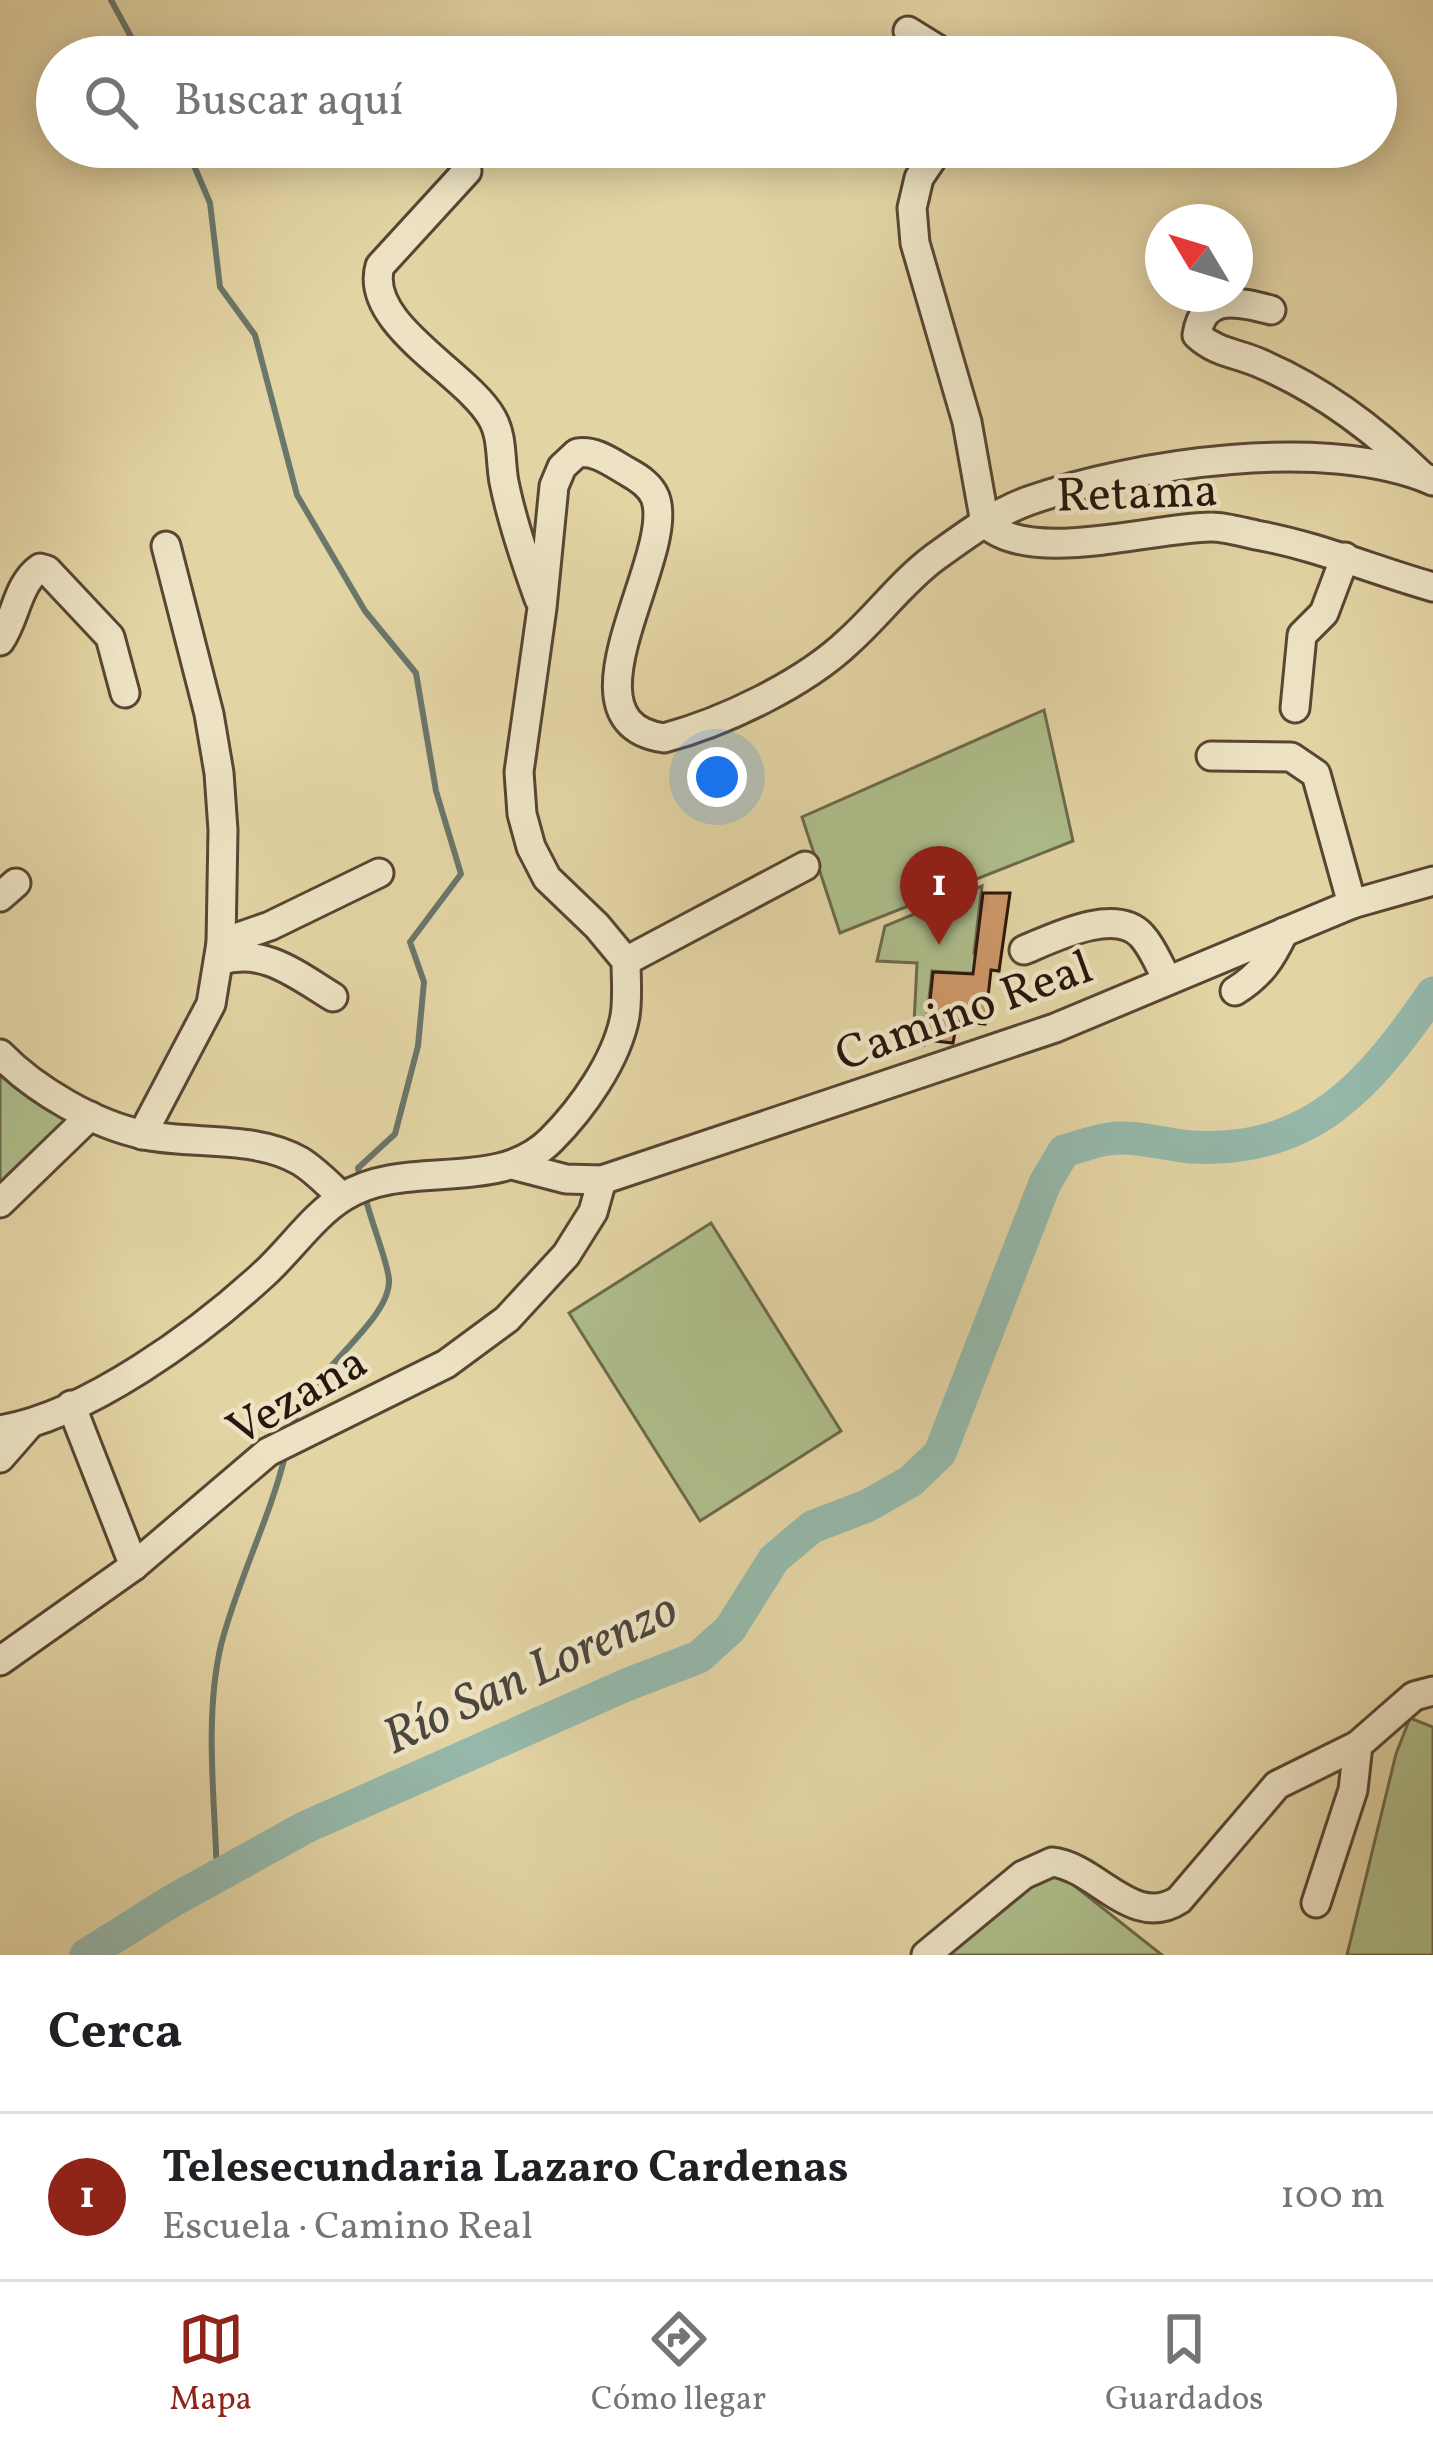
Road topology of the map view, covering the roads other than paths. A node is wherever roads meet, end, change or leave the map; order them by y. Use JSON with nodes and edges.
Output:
{"nodes":[{"id":1,"x":908,"y":31,"type":"dead end"},
{"id":2,"x":916,"y":36,"type":"edge"},
{"id":3,"x":926,"y":168,"type":"edge"},
{"id":4,"x":466,"y":171,"type":"dead end"},
{"id":5,"x":1271,"y":310,"type":"dead end"},
{"id":6,"x":1429,"y":480,"type":"edge"},
{"id":7,"x":985,"y":523,"type":"junction"},
{"id":8,"x":166,"y":546,"type":"dead end"},
{"id":9,"x":1345,"y":557,"type":"junction"},
{"id":10,"x":1433,"y":587,"type":"edge"},
{"id":11,"x":542,"y":608,"type":"junction"},
{"id":12,"x":0,"y":641,"type":"edge"},
{"id":13,"x":125,"y":693,"type":"dead end"},
{"id":14,"x":1295,"y":708,"type":"dead end"},
{"id":15,"x":1211,"y":756,"type":"dead end"},
{"id":16,"x":805,"y":866,"type":"dead end"},
{"id":17,"x":379,"y":873,"type":"dead end"},
{"id":18,"x":1433,"y":881,"type":"edge"},
{"id":19,"x":1352,"y":904,"type":"junction"},
{"id":20,"x":1284,"y":932,"type":"junction"},
{"id":21,"x":1024,"y":950,"type":"dead end"},
{"id":22,"x":220,"y":952,"type":"junction"},
{"id":23,"x":626,"y":961,"type":"junction"},
{"id":24,"x":1167,"y":979,"type":"junction"},
{"id":25,"x":1234,"y":991,"type":"dead end"},
{"id":26,"x":333,"y":997,"type":"dead end"},
{"id":27,"x":0,"y":1054,"type":"edge"},
{"id":28,"x":91,"y":1116,"type":"junction"},
{"id":29,"x":142,"y":1135,"type":"junction"},
{"id":30,"x":516,"y":1166,"type":"junction"},
{"id":31,"x":602,"y":1180,"type":"junction"},
{"id":32,"x":348,"y":1195,"type":"junction"},
{"id":33,"x":0,"y":1203,"type":"edge"},
{"id":34,"x":71,"y":1405,"type":"junction"},
{"id":35,"x":28,"y":1426,"type":"junction"},
{"id":36,"x":0,"y":1430,"type":"edge"},
{"id":37,"x":0,"y":1457,"type":"edge"},
{"id":38,"x":134,"y":1566,"type":"junction"},
{"id":39,"x":0,"y":1661,"type":"edge"},
{"id":40,"x":1433,"y":1691,"type":"edge"},
{"id":41,"x":1358,"y":1745,"type":"junction"},
{"id":42,"x":1316,"y":1903,"type":"dead end"},
{"id":43,"x":926,"y":1955,"type":"edge"}],
"edges":[{"from":1,"to":2,"type":"street"},
{"from":3,"to":7,"type":"street"},
{"from":4,"to":11,"type":"street"},
{"from":5,"to":6,"type":"street"},
{"from":6,"to":7,"type":"street"},
{"from":7,"to":9,"type":"street","name":"Retama"},
{"from":7,"to":11,"type":"street"},
{"from":8,"to":22,"type":"street"},
{"from":9,"to":10,"type":"street","name":"Retama"},
{"from":9,"to":14,"type":"street"},
{"from":11,"to":23,"type":"street"},
{"from":12,"to":13,"type":"street"},
{"from":15,"to":19,"type":"street"},
{"from":16,"to":23,"type":"street"},
{"from":17,"to":22,"type":"street"},
{"from":18,"to":19,"type":"street","name":"Camino Real"},
{"from":19,"to":20,"type":"street","name":"Camino Real"},
{"from":20,"to":24,"type":"street","name":"Camino Real"},
{"from":20,"to":25,"type":"street"},
{"from":21,"to":24,"type":"street"},
{"from":22,"to":26,"type":"street"},
{"from":22,"to":29,"type":"street"},
{"from":23,"to":30,"type":"street"},
{"from":24,"to":31,"type":"street","name":"Camino Real"},
{"from":27,"to":28,"type":"street"},
{"from":28,"to":29,"type":"street"},
{"from":28,"to":33,"type":"street"},
{"from":29,"to":32,"type":"street"},
{"from":30,"to":31,"type":"street","name":"Camino Real"},
{"from":30,"to":32,"type":"street","name":"Camino Real"},
{"from":31,"to":38,"type":"street","name":"Vezana"},
{"from":32,"to":34,"type":"street"},
{"from":34,"to":35,"type":"street"},
{"from":34,"to":38,"type":"street"},
{"from":35,"to":36,"type":"street"},
{"from":35,"to":37,"type":"street"},
{"from":38,"to":39,"type":"street","name":"Vezana"},
{"from":40,"to":41,"type":"street"},
{"from":41,"to":42,"type":"street"},
{"from":41,"to":43,"type":"street"}]}
